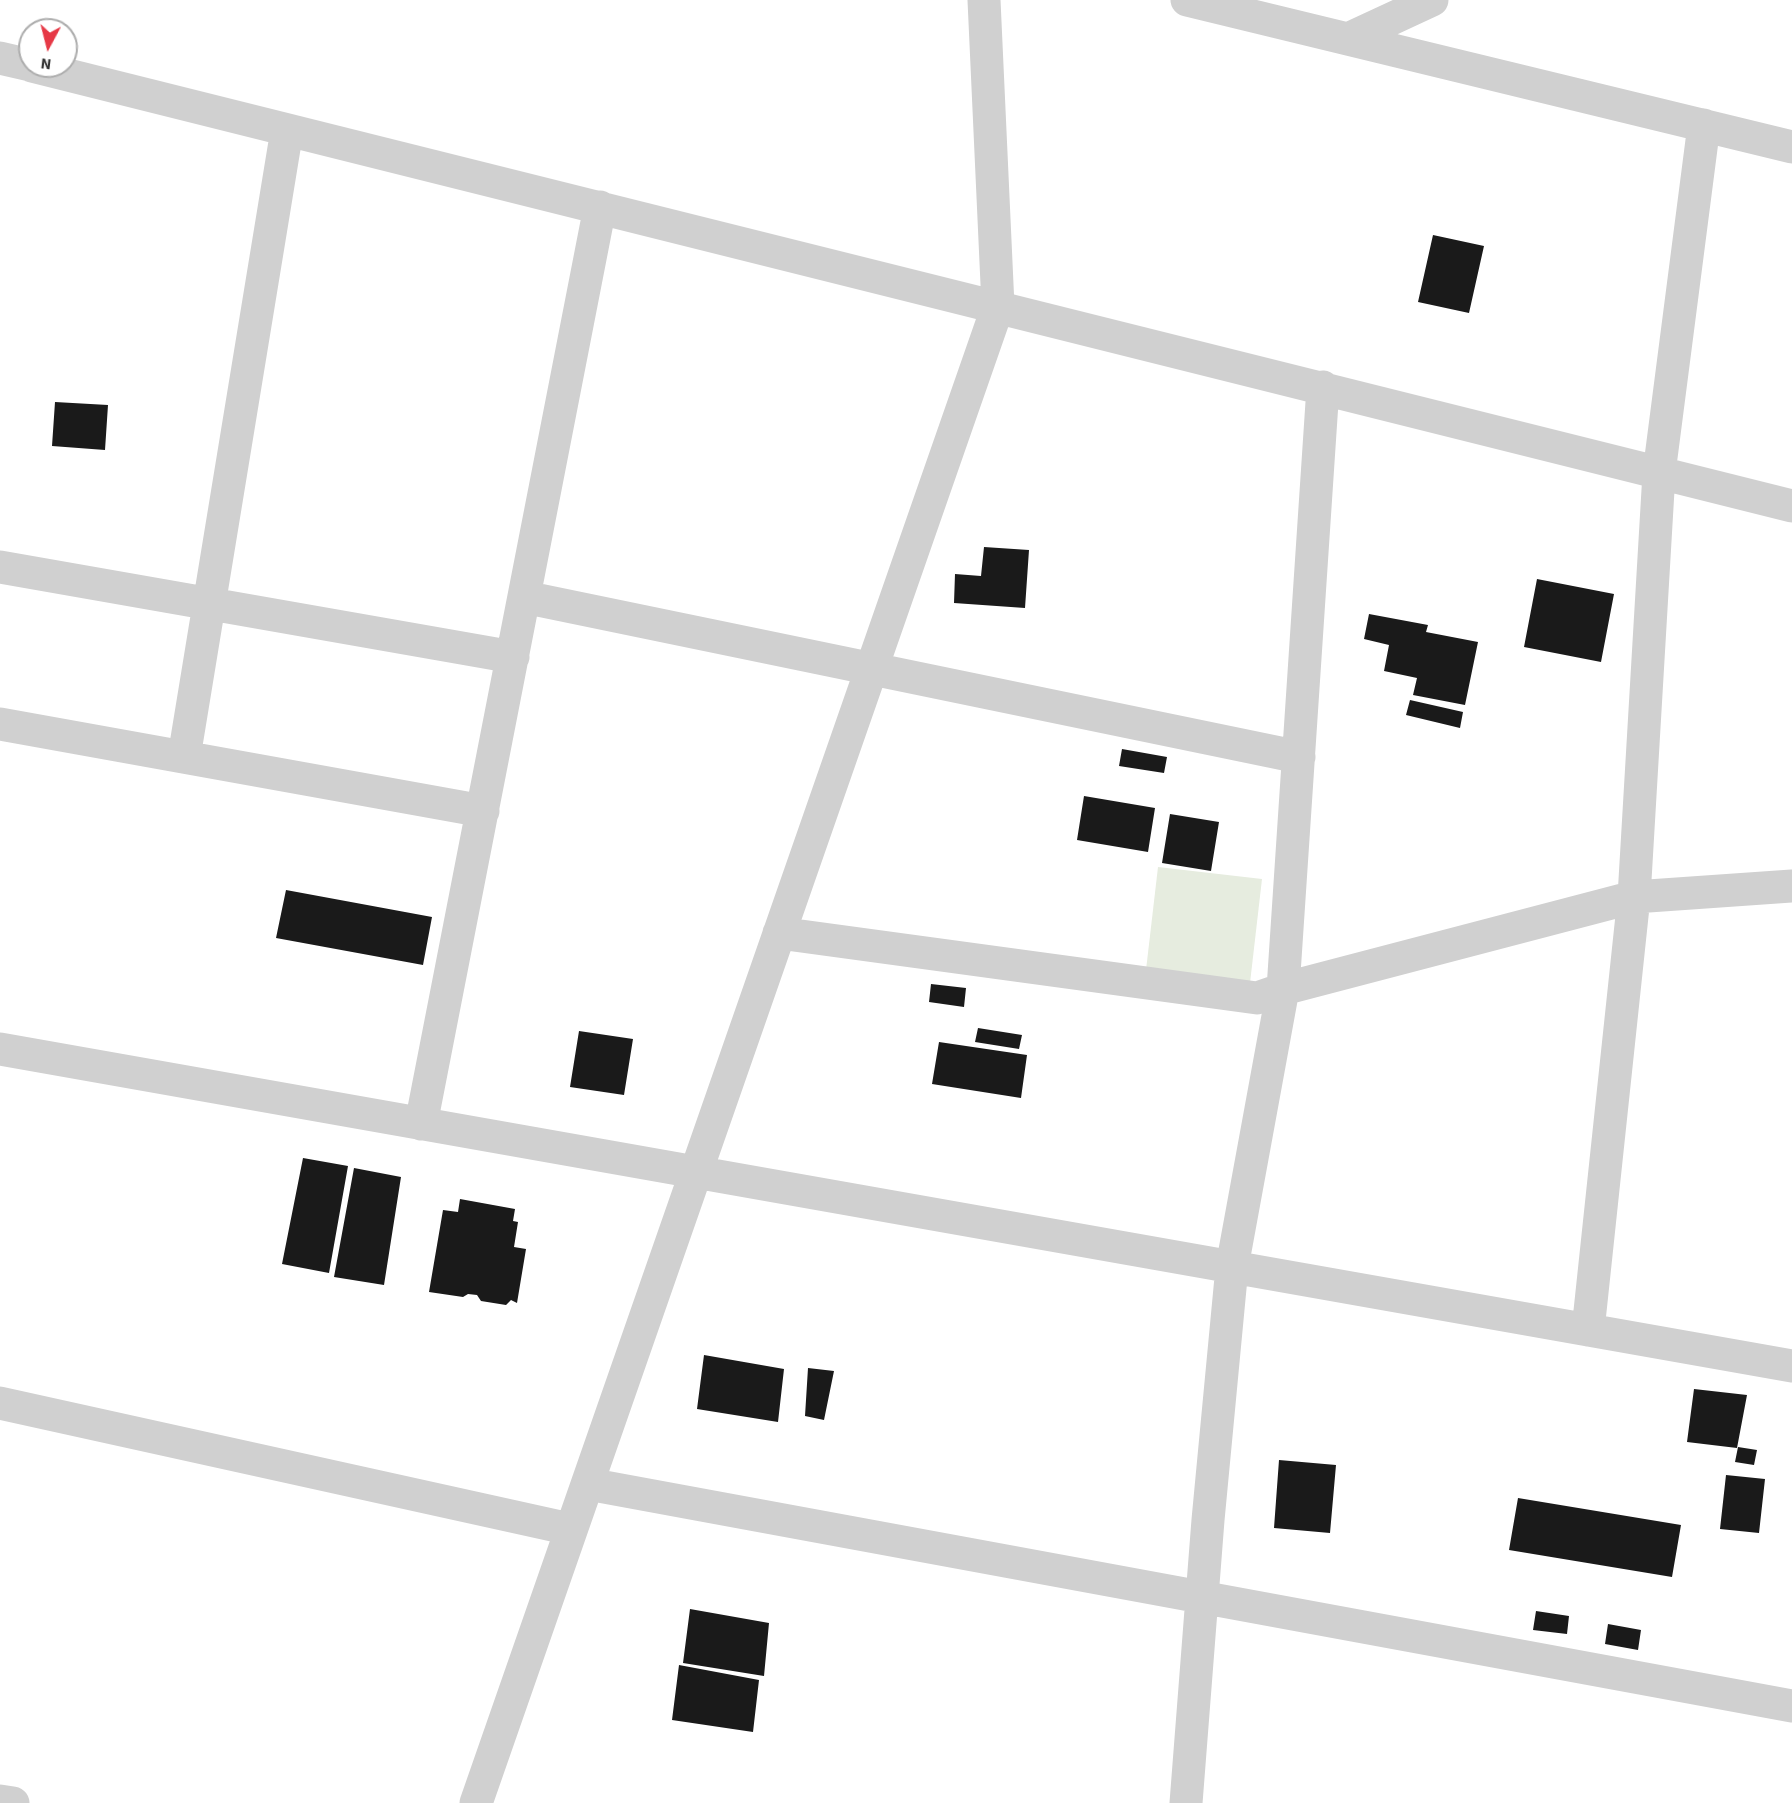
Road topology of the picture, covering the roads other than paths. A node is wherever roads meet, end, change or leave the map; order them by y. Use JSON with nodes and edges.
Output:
{"nodes":[{"id":1,"x":984,"y":0,"type":"edge"},
{"id":2,"x":1187,"y":0,"type":"edge"},
{"id":3,"x":1432,"y":0,"type":"edge"},
{"id":4,"x":1348,"y":39,"type":"junction"},
{"id":5,"x":0,"y":58,"type":"edge"},
{"id":6,"x":18,"y":63,"type":"edge"},
{"id":7,"x":78,"y":78,"type":"edge"},
{"id":8,"x":1704,"y":125,"type":"junction"},
{"id":9,"x":287,"y":130,"type":"junction"},
{"id":10,"x":1792,"y":147,"type":"edge"},
{"id":11,"x":600,"y":207,"type":"junction"},
{"id":12,"x":998,"y":306,"type":"junction"},
{"id":13,"x":1323,"y":387,"type":"junction"},
{"id":14,"x":1659,"y":473,"type":"junction"},
{"id":15,"x":1792,"y":506,"type":"edge"},
{"id":16,"x":0,"y":567,"type":"edge"},
{"id":17,"x":525,"y":597,"type":"junction"},
{"id":18,"x":209,"y":604,"type":"junction"},
{"id":19,"x":513,"y":657,"type":"junction"},
{"id":20,"x":871,"y":669,"type":"junction"},
{"id":21,"x":0,"y":724,"type":"edge"},
{"id":22,"x":184,"y":757,"type":"junction"},
{"id":23,"x":1299,"y":758,"type":"junction"},
{"id":24,"x":483,"y":811,"type":"junction"},
{"id":25,"x":1792,"y":886,"type":"edge"},
{"id":26,"x":1634,"y":897,"type":"junction"},
{"id":27,"x":779,"y":933,"type":"junction"},
{"id":28,"x":1283,"y":989,"type":"junction"},
{"id":29,"x":0,"y":1049,"type":"edge"},
{"id":30,"x":421,"y":1124,"type":"junction"},
{"id":31,"x":696,"y":1173,"type":"junction"},
{"id":32,"x":1232,"y":1267,"type":"junction"},
{"id":33,"x":1588,"y":1330,"type":"junction"},
{"id":34,"x":1792,"y":1366,"type":"edge"},
{"id":35,"x":0,"y":1403,"type":"edge"},
{"id":36,"x":588,"y":1484,"type":"junction"},
{"id":37,"x":570,"y":1529,"type":"junction"},
{"id":38,"x":1202,"y":1596,"type":"junction"},
{"id":39,"x":1792,"y":1706,"type":"edge"},
{"id":40,"x":0,"y":1801,"type":"edge"},
{"id":41,"x":13,"y":1803,"type":"edge"},
{"id":42,"x":476,"y":1803,"type":"edge"},
{"id":43,"x":1186,"y":1803,"type":"edge"}],
"edges":[{"from":1,"to":12,"type":"street"},
{"from":2,"to":4,"type":"street"},
{"from":3,"to":4,"type":"street"},
{"from":4,"to":8,"type":"street"},
{"from":5,"to":6,"type":"street"},
{"from":7,"to":9,"type":"street"},
{"from":8,"to":10,"type":"street"},
{"from":8,"to":14,"type":"street"},
{"from":9,"to":11,"type":"street"},
{"from":9,"to":18,"type":"street"},
{"from":11,"to":12,"type":"street"},
{"from":11,"to":17,"type":"street"},
{"from":12,"to":13,"type":"street"},
{"from":12,"to":20,"type":"street"},
{"from":13,"to":14,"type":"street"},
{"from":13,"to":23,"type":"street"},
{"from":14,"to":15,"type":"street"},
{"from":14,"to":26,"type":"street"},
{"from":16,"to":18,"type":"street"},
{"from":17,"to":19,"type":"street"},
{"from":17,"to":20,"type":"street"},
{"from":18,"to":19,"type":"street"},
{"from":18,"to":22,"type":"street"},
{"from":19,"to":24,"type":"street"},
{"from":20,"to":23,"type":"street"},
{"from":20,"to":27,"type":"street"},
{"from":21,"to":22,"type":"street"},
{"from":22,"to":24,"type":"street"},
{"from":23,"to":28,"type":"street"},
{"from":24,"to":30,"type":"street"},
{"from":25,"to":26,"type":"street"},
{"from":26,"to":28,"type":"street"},
{"from":26,"to":33,"type":"street"},
{"from":27,"to":28,"type":"street"},
{"from":27,"to":31,"type":"street"},
{"from":28,"to":32,"type":"street"},
{"from":29,"to":30,"type":"street"},
{"from":30,"to":31,"type":"street"},
{"from":31,"to":32,"type":"street"},
{"from":31,"to":36,"type":"street"},
{"from":32,"to":33,"type":"street"},
{"from":32,"to":38,"type":"street"},
{"from":33,"to":34,"type":"street"},
{"from":35,"to":37,"type":"street"},
{"from":36,"to":37,"type":"street"},
{"from":36,"to":38,"type":"street"},
{"from":37,"to":42,"type":"street"},
{"from":38,"to":39,"type":"street"},
{"from":38,"to":43,"type":"street"},
{"from":40,"to":41,"type":"street"}]}
